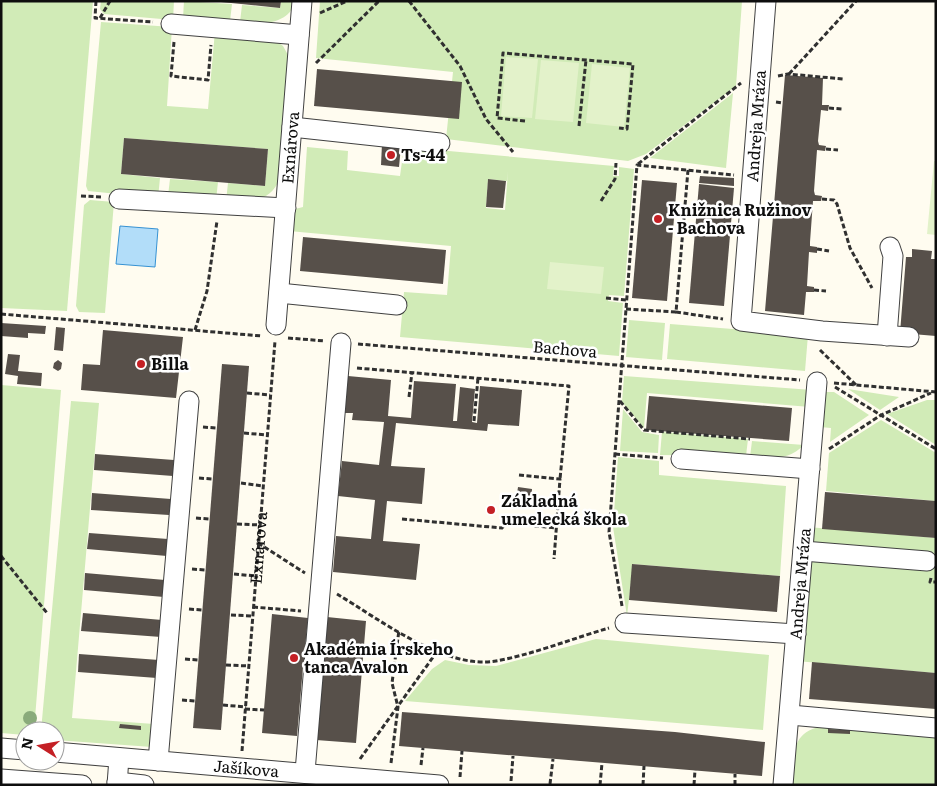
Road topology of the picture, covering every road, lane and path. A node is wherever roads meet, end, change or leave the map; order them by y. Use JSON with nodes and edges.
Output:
{"nodes":[{"id":1,"x":96,"y":1,"type":"edge"},
{"id":2,"x":110,"y":1,"type":"edge"},
{"id":3,"x":302,"y":1,"type":"edge"},
{"id":4,"x":347,"y":1,"type":"edge"},
{"id":5,"x":379,"y":1,"type":"edge"},
{"id":6,"x":409,"y":1,"type":"edge"},
{"id":7,"x":766,"y":1,"type":"edge"},
{"id":8,"x":856,"y":1,"type":"edge"},
{"id":9,"x":100,"y":18,"type":"junction"},
{"id":10,"x":174,"y":24,"type":"junction"},
{"id":11,"x":213,"y":27,"type":"junction"},
{"id":12,"x":299,"y":28,"type":"junction"},
{"id":13,"x":586,"y":60,"type":"junction"},
{"id":14,"x":788,"y":74,"type":"junction"},
{"id":15,"x":760,"y":76,"type":"junction"},
{"id":16,"x":843,"y":79,"type":"dead end"},
{"id":17,"x":296,"y":82,"type":"junction"},
{"id":18,"x":829,"y":108,"type":"dead end"},
{"id":19,"x":842,"y":109,"type":"dead end"},
{"id":20,"x":525,"y":121,"type":"dead end"},
{"id":21,"x":579,"y":126,"type":"dead end"},
{"id":22,"x":292,"y":127,"type":"junction"},
{"id":23,"x":619,"y":128,"type":"dead end"},
{"id":24,"x":440,"y":143,"type":"dead end"},
{"id":25,"x":826,"y":149,"type":"dead end"},
{"id":26,"x":838,"y":150,"type":"dead end"},
{"id":27,"x":513,"y":152,"type":"dead end"},
{"id":28,"x":616,"y":163,"type":"dead end"},
{"id":29,"x":638,"y":165,"type":"junction"},
{"id":30,"x":688,"y":170,"type":"junction"},
{"id":31,"x":752,"y":177,"type":"junction"},
{"id":32,"x":120,"y":198,"type":"dead end"},
{"id":33,"x":822,"y":199,"type":"dead end"},
{"id":34,"x":601,"y":201,"type":"dead end"},
{"id":35,"x":218,"y":206,"type":"junction"},
{"id":36,"x":286,"y":208,"type":"junction"},
{"id":37,"x":890,"y":247,"type":"dead end"},
{"id":38,"x":817,"y":249,"type":"dead end"},
{"id":39,"x":829,"y":251,"type":"dead end"},
{"id":40,"x":814,"y":290,"type":"dead end"},
{"id":41,"x":873,"y":290,"type":"dead end"},
{"id":42,"x":826,"y":291,"type":"dead end"},
{"id":43,"x":279,"y":293,"type":"junction"},
{"id":44,"x":606,"y":298,"type":"dead end"},
{"id":45,"x":626,"y":300,"type":"junction"},
{"id":46,"x":398,"y":305,"type":"dead end"},
{"id":47,"x":626,"y":309,"type":"junction"},
{"id":48,"x":676,"y":312,"type":"junction"},
{"id":49,"x":1,"y":314,"type":"edge"},
{"id":50,"x":741,"y":321,"type":"junction"},
{"id":51,"x":196,"y":330,"type":"junction"},
{"id":52,"x":275,"y":334,"type":"junction"},
{"id":53,"x":887,"y":336,"type":"junction"},
{"id":54,"x":909,"y":337,"type":"dead end"},
{"id":55,"x":341,"y":342,"type":"junction"},
{"id":56,"x":820,"y":350,"type":"dead end"},
{"id":57,"x":622,"y":366,"type":"junction"},
{"id":58,"x":349,"y":367,"type":"dead end"},
{"id":59,"x":412,"y":372,"type":"junction"},
{"id":60,"x":478,"y":378,"type":"junction"},
{"id":61,"x":823,"y":382,"type":"junction"},
{"id":62,"x":856,"y":385,"type":"junction"},
{"id":63,"x":934,"y":392,"type":"edge"},
{"id":64,"x":247,"y":393,"type":"dead end"},
{"id":65,"x":270,"y":395,"type":"junction"},
{"id":66,"x":409,"y":397,"type":"dead end"},
{"id":67,"x":619,"y":400,"type":"junction"},
{"id":68,"x":189,"y":401,"type":"dead end"},
{"id":69,"x":881,"y":415,"type":"junction"},
{"id":70,"x":474,"y":422,"type":"dead end"},
{"id":71,"x":244,"y":433,"type":"dead end"},
{"id":72,"x":267,"y":435,"type":"junction"},
{"id":73,"x":750,"y":439,"type":"dead end"},
{"id":74,"x":936,"y":449,"type":"edge"},
{"id":75,"x":616,"y":454,"type":"junction"},
{"id":76,"x":681,"y":459,"type":"joint"},
{"id":77,"x":810,"y":469,"type":"junction"},
{"id":78,"x":519,"y":475,"type":"dead end"},
{"id":79,"x":560,"y":478,"type":"junction"},
{"id":80,"x":240,"y":483,"type":"dead end"},
{"id":81,"x":263,"y":486,"type":"junction"},
{"id":82,"x":402,"y":519,"type":"dead end"},
{"id":83,"x":238,"y":524,"type":"dead end"},
{"id":84,"x":260,"y":525,"type":"junction"},
{"id":85,"x":556,"y":528,"type":"junction"},
{"id":86,"x":258,"y":543,"type":"junction"},
{"id":87,"x":803,"y":551,"type":"junction"},
{"id":88,"x":1,"y":556,"type":"edge"},
{"id":89,"x":554,"y":559,"type":"dead end"},
{"id":90,"x":926,"y":561,"type":"dead end"},
{"id":91,"x":234,"y":574,"type":"dead end"},
{"id":92,"x":256,"y":576,"type":"junction"},
{"id":93,"x":321,"y":584,"type":"junction"},
{"id":94,"x":254,"y":608,"type":"junction"},
{"id":95,"x":47,"y":613,"type":"dead end"},
{"id":96,"x":319,"y":613,"type":"junction"},
{"id":97,"x":230,"y":615,"type":"dead end"},
{"id":98,"x":253,"y":616,"type":"junction"},
{"id":99,"x":625,"y":623,"type":"junction"},
{"id":100,"x":398,"y":630,"type":"junction"},
{"id":101,"x":796,"y":634,"type":"junction"},
{"id":102,"x":436,"y":653,"type":"junction"},
{"id":103,"x":226,"y":665,"type":"dead end"},
{"id":104,"x":249,"y":666,"type":"junction"},
{"id":105,"x":174,"y":699,"type":"dead end"},
{"id":106,"x":195,"y":700,"type":"dead end"},
{"id":107,"x":223,"y":705,"type":"dead end"},
{"id":108,"x":398,"y":707,"type":"junction"},
{"id":109,"x":245,"y":708,"type":"junction"},
{"id":110,"x":264,"y":710,"type":"dead end"},
{"id":111,"x":790,"y":715,"type":"junction"},
{"id":112,"x":936,"y":728,"type":"edge"},
{"id":113,"x":1,"y":748,"type":"edge"},
{"id":114,"x":423,"y":748,"type":"dead end"},
{"id":115,"x":15,"y":749,"type":"edge"},
{"id":116,"x":462,"y":752,"type":"dead end"},
{"id":117,"x":65,"y":753,"type":"edge"},
{"id":118,"x":514,"y":756,"type":"dead end"},
{"id":119,"x":119,"y":758,"type":"junction"},
{"id":120,"x":241,"y":758,"type":"dead end"},
{"id":121,"x":553,"y":759,"type":"dead end"},
{"id":122,"x":359,"y":760,"type":"dead end"},
{"id":123,"x":158,"y":761,"type":"junction"},
{"id":124,"x":602,"y":763,"type":"dead end"},
{"id":125,"x":644,"y":766,"type":"dead end"},
{"id":126,"x":695,"y":770,"type":"dead end"},
{"id":127,"x":389,"y":771,"type":"dead end"},
{"id":128,"x":305,"y":772,"type":"junction"},
{"id":129,"x":420,"y":773,"type":"dead end"},
{"id":130,"x":735,"y":774,"type":"dead end"},
{"id":131,"x":460,"y":777,"type":"dead end"},
{"id":132,"x":1,"y":779,"type":"edge"},
{"id":133,"x":511,"y":781,"type":"dead end"},
{"id":134,"x":117,"y":783,"type":"edge"},
{"id":135,"x":550,"y":784,"type":"edge"},
{"id":136,"x":82,"y":785,"type":"edge"},
{"id":137,"x":144,"y":785,"type":"edge"},
{"id":138,"x":439,"y":785,"type":"edge"},
{"id":139,"x":600,"y":785,"type":"edge"},
{"id":140,"x":643,"y":785,"type":"edge"},
{"id":141,"x":694,"y":785,"type":"edge"},
{"id":142,"x":735,"y":785,"type":"edge"},
{"id":143,"x":783,"y":785,"type":"edge"}],
"edges":[{"from":1,"to":9,"type":"path"},
{"from":2,"to":9,"type":"path"},
{"from":3,"to":12,"type":"street","name":"Exnárova"},
{"from":4,"to":12,"type":"path"},
{"from":5,"to":17,"type":"path"},
{"from":6,"to":27,"type":"path"},
{"from":7,"to":15,"type":"street","name":"Andreja Mráza"},
{"from":8,"to":14,"type":"path"},
{"from":9,"to":10,"type":"path"},
{"from":10,"to":11,"type":"street"},
{"from":10,"to":11,"type":"path"},
{"from":11,"to":12,"type":"street"},
{"from":12,"to":17,"type":"street","name":"Exnárova"},
{"from":13,"to":20,"type":"path"},
{"from":13,"to":21,"type":"path"},
{"from":13,"to":23,"type":"path"},
{"from":14,"to":15,"type":"path"},
{"from":14,"to":16,"type":"path"},
{"from":15,"to":29,"type":"path"},
{"from":15,"to":31,"type":"street","name":"Andreja Mráza"},
{"from":17,"to":22,"type":"street","name":"Exnárova"},
{"from":18,"to":19,"type":"path"},
{"from":22,"to":24,"type":"street"},
{"from":22,"to":36,"type":"street","name":"Exnárova"},
{"from":25,"to":26,"type":"path"},
{"from":28,"to":34,"type":"path"},
{"from":29,"to":30,"type":"path"},
{"from":29,"to":45,"type":"path"},
{"from":30,"to":31,"type":"path"},
{"from":30,"to":48,"type":"path"},
{"from":31,"to":50,"type":"street","name":"Andreja Mráza"},
{"from":32,"to":35,"type":"street"},
{"from":33,"to":41,"type":"path"},
{"from":35,"to":36,"type":"street"},
{"from":35,"to":51,"type":"path"},
{"from":36,"to":43,"type":"street","name":"Exnárova"},
{"from":37,"to":53,"type":"street"},
{"from":38,"to":39,"type":"path"},
{"from":40,"to":42,"type":"path"},
{"from":43,"to":46,"type":"street"},
{"from":43,"to":52,"type":"street","name":"Exnárova"},
{"from":44,"to":45,"type":"path"},
{"from":45,"to":47,"type":"path"},
{"from":47,"to":48,"type":"path"},
{"from":47,"to":57,"type":"path"},
{"from":48,"to":50,"type":"path"},
{"from":49,"to":51,"type":"path","name":"Bachova"},
{"from":50,"to":53,"type":"street"},
{"from":51,"to":52,"type":"path","name":"Bachova"},
{"from":52,"to":55,"type":"path","name":"Bachova"},
{"from":52,"to":65,"type":"path","name":"Exnárova"},
{"from":53,"to":54,"type":"street"},
{"from":55,"to":57,"type":"path","name":"Bachova"},
{"from":55,"to":93,"type":"street"},
{"from":56,"to":62,"type":"path"},
{"from":57,"to":61,"type":"path","name":"Bachova"},
{"from":57,"to":67,"type":"path"},
{"from":58,"to":59,"type":"path"},
{"from":59,"to":60,"type":"path"},
{"from":59,"to":66,"type":"path"},
{"from":60,"to":70,"type":"path"},
{"from":60,"to":79,"type":"path"},
{"from":61,"to":62,"type":"path","name":"Bachova"},
{"from":61,"to":69,"type":"path"},
{"from":61,"to":77,"type":"street","name":"Andreja Mráza"},
{"from":62,"to":63,"type":"path","name":"Bachova"},
{"from":63,"to":69,"type":"path"},
{"from":64,"to":65,"type":"path"},
{"from":65,"to":72,"type":"path","name":"Exnárova"},
{"from":67,"to":73,"type":"path"},
{"from":67,"to":75,"type":"path"},
{"from":68,"to":123,"type":"street"},
{"from":69,"to":74,"type":"path"},
{"from":69,"to":77,"type":"path"},
{"from":71,"to":72,"type":"path"},
{"from":72,"to":81,"type":"path","name":"Exnárova"},
{"from":75,"to":76,"type":"path"},
{"from":75,"to":99,"type":"path"},
{"from":76,"to":77,"type":"street"},
{"from":77,"to":87,"type":"street","name":"Andreja Mráza"},
{"from":78,"to":79,"type":"path"},
{"from":79,"to":85,"type":"path"},
{"from":80,"to":81,"type":"path"},
{"from":81,"to":84,"type":"path","name":"Exnárova"},
{"from":82,"to":85,"type":"path"},
{"from":83,"to":84,"type":"path"},
{"from":84,"to":86,"type":"path","name":"Exnárova"},
{"from":85,"to":89,"type":"path"},
{"from":86,"to":92,"type":"path","name":"Exnárova"},
{"from":86,"to":93,"type":"path"},
{"from":87,"to":90,"type":"street"},
{"from":87,"to":101,"type":"street","name":"Andreja Mráza"},
{"from":88,"to":95,"type":"path"},
{"from":91,"to":92,"type":"path"},
{"from":92,"to":94,"type":"path","name":"Exnárova"},
{"from":93,"to":96,"type":"street"},
{"from":93,"to":100,"type":"path"},
{"from":94,"to":96,"type":"path"},
{"from":94,"to":98,"type":"path","name":"Exnárova"},
{"from":96,"to":128,"type":"street"},
{"from":97,"to":98,"type":"path"},
{"from":98,"to":104,"type":"path","name":"Exnárova"},
{"from":99,"to":101,"type":"street"},
{"from":99,"to":102,"type":"path"},
{"from":100,"to":102,"type":"path"},
{"from":100,"to":108,"type":"path"},
{"from":101,"to":111,"type":"street","name":"Andreja Mráza"},
{"from":102,"to":108,"type":"path"},
{"from":103,"to":104,"type":"path"},
{"from":104,"to":109,"type":"path","name":"Exnárova"},
{"from":105,"to":106,"type":"path"},
{"from":107,"to":109,"type":"path"},
{"from":108,"to":122,"type":"path"},
{"from":108,"to":127,"type":"path"},
{"from":109,"to":110,"type":"path"},
{"from":109,"to":120,"type":"path","name":"Exnárova"},
{"from":111,"to":112,"type":"street"},
{"from":111,"to":143,"type":"street","name":"Andreja Mráza"},
{"from":113,"to":115,"type":"street"},
{"from":114,"to":129,"type":"path"},
{"from":116,"to":131,"type":"path"},
{"from":117,"to":119,"type":"street","name":"Jašíkova"},
{"from":118,"to":133,"type":"path"},
{"from":119,"to":123,"type":"street","name":"Jašíkova"},
{"from":119,"to":134,"type":"street"},
{"from":121,"to":135,"type":"path"},
{"from":123,"to":128,"type":"street","name":"Jašíkova"},
{"from":124,"to":139,"type":"path"},
{"from":125,"to":140,"type":"path"},
{"from":126,"to":141,"type":"path"},
{"from":128,"to":138,"type":"street","name":"Jašíkova"},
{"from":130,"to":142,"type":"path"},
{"from":132,"to":136,"type":"street"},
{"from":134,"to":137,"type":"street"}]}
